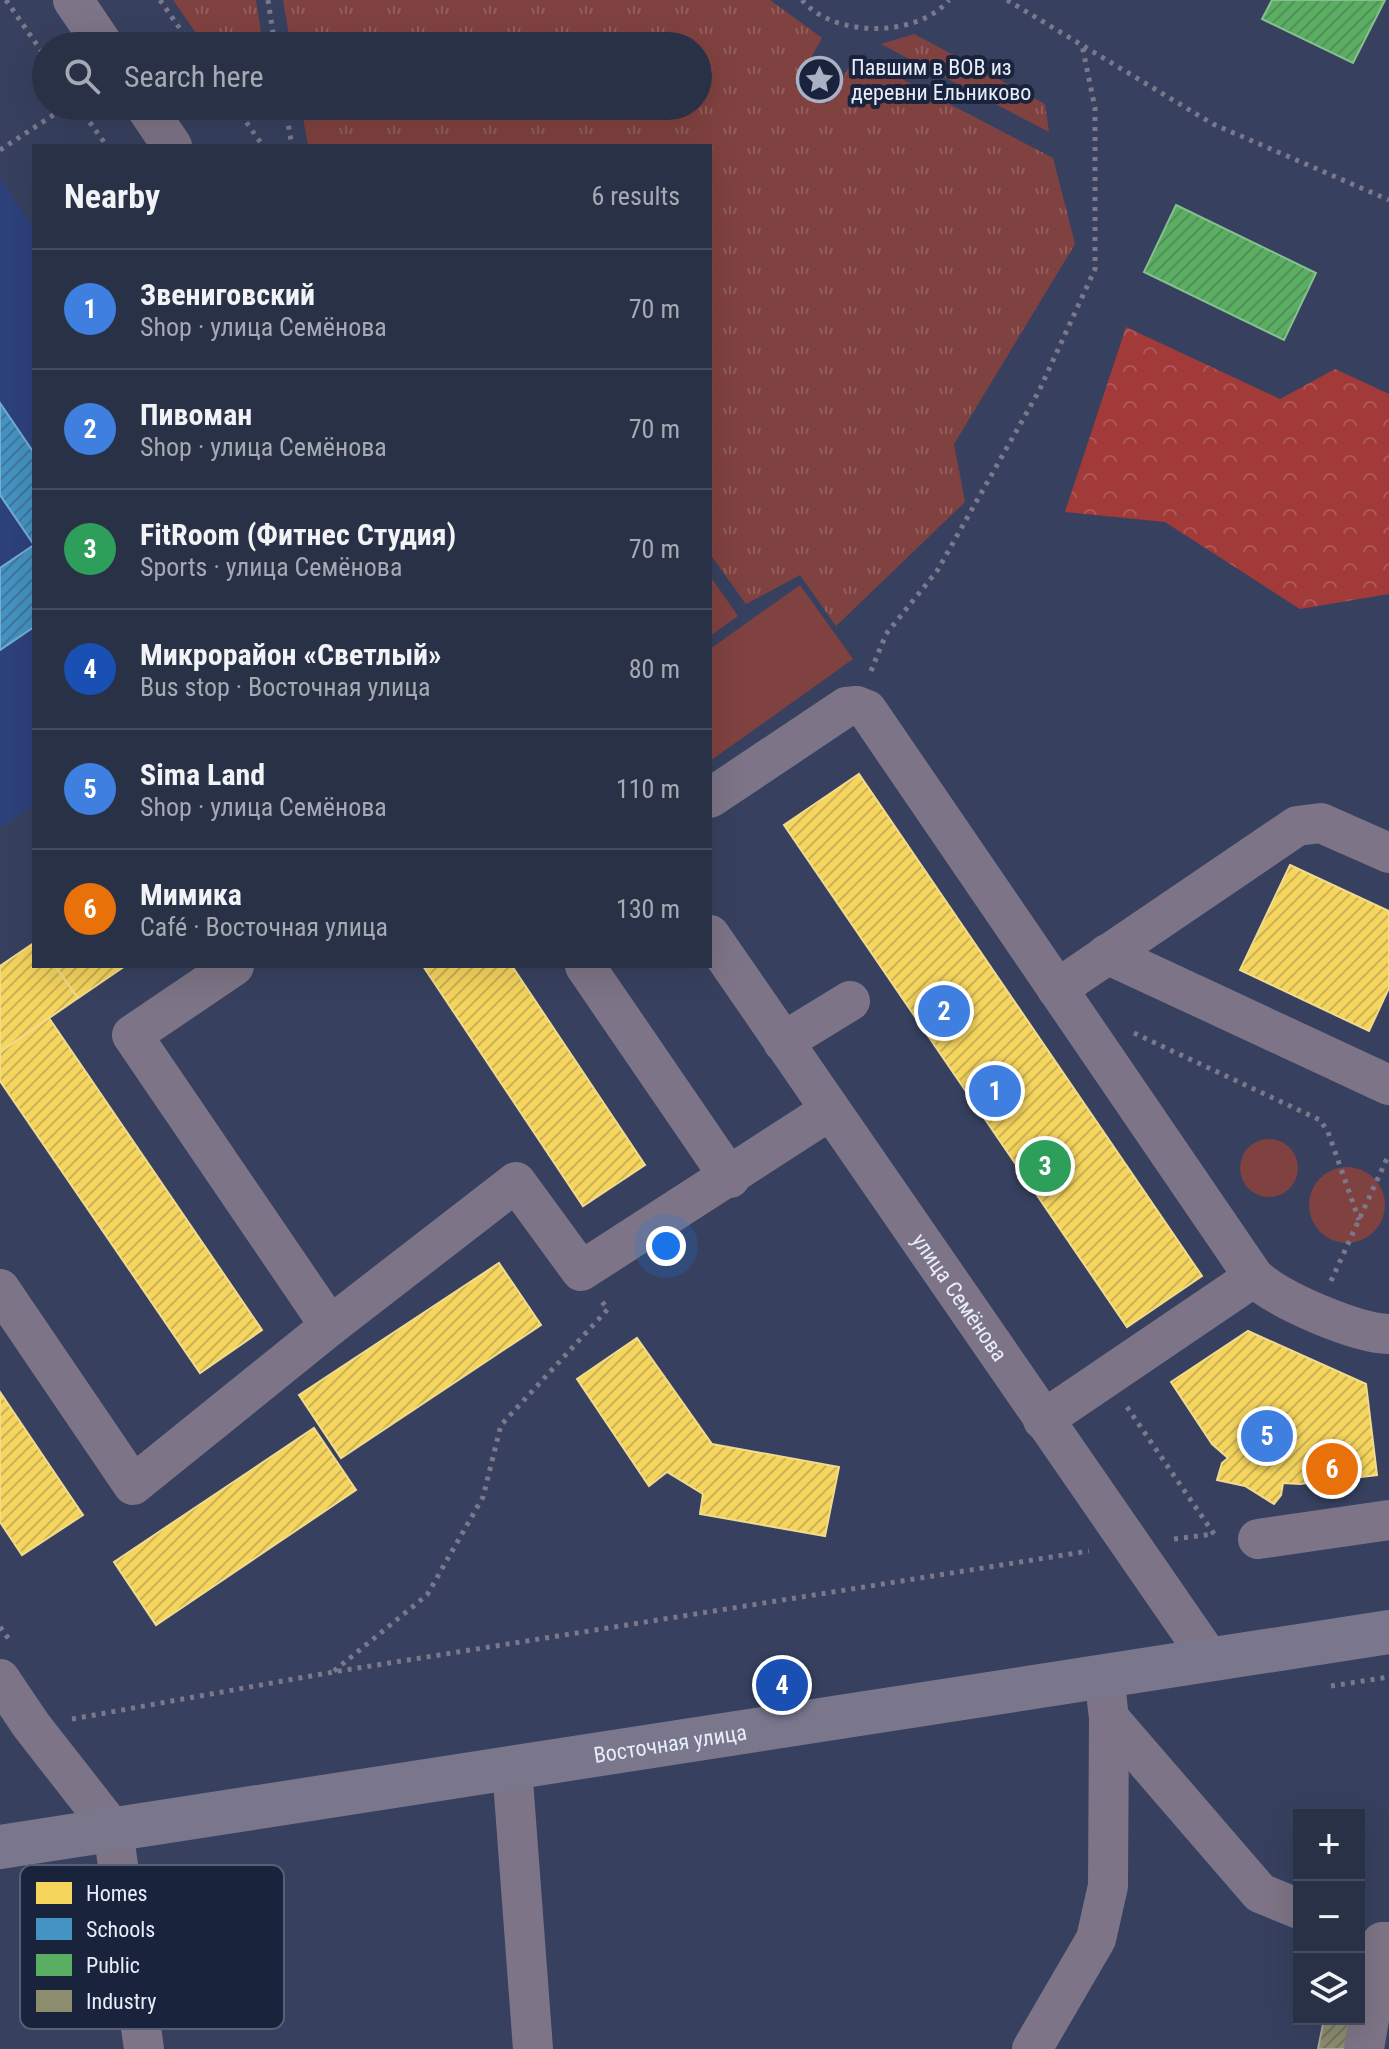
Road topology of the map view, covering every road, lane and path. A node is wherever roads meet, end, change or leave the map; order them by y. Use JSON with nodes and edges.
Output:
{"nodes":[{"id":1,"x":6,"y":0,"type":"edge"},
{"id":2,"x":73,"y":0,"type":"edge"},
{"id":3,"x":160,"y":0,"type":"edge"},
{"id":4,"x":268,"y":0,"type":"edge"},
{"id":5,"x":802,"y":0,"type":"edge"},
{"id":6,"x":949,"y":0,"type":"edge"},
{"id":7,"x":1007,"y":0,"type":"edge"},
{"id":8,"x":95,"y":32,"type":"edge"},
{"id":9,"x":182,"y":32,"type":"edge"},
{"id":10,"x":273,"y":32,"type":"edge"},
{"id":11,"x":32,"y":38,"type":"edge"},
{"id":12,"x":1082,"y":45,"type":"junction"},
{"id":13,"x":46,"y":120,"type":"edge"},
{"id":14,"x":88,"y":120,"type":"edge"},
{"id":15,"x":154,"y":120,"type":"edge"},
{"id":16,"x":245,"y":120,"type":"edge"},
{"id":17,"x":287,"y":120,"type":"edge"},
{"id":18,"x":106,"y":144,"type":"edge"},
{"id":19,"x":171,"y":144,"type":"edge"},
{"id":20,"x":262,"y":144,"type":"edge"},
{"id":21,"x":292,"y":144,"type":"edge"},
{"id":22,"x":0,"y":150,"type":"edge"},
{"id":23,"x":1389,"y":200,"type":"edge"},
{"id":24,"x":857,"y":706,"type":"junction"},
{"id":25,"x":712,"y":797,"type":"edge"},
{"id":26,"x":1389,"y":853,"type":"edge"},
{"id":27,"x":712,"y":938,"type":"edge"},
{"id":28,"x":1107,"y":954,"type":"junction"},
{"id":29,"x":231,"y":968,"type":"edge"},
{"id":30,"x":586,"y":968,"type":"edge"},
{"id":31,"x":1057,"y":989,"type":"junction"},
{"id":32,"x":850,"y":1001,"type":"dead end"},
{"id":33,"x":1133,"y":1033,"type":"dead end"},
{"id":34,"x":783,"y":1042,"type":"junction"},
{"id":35,"x":1389,"y":1085,"type":"edge"},
{"id":36,"x":829,"y":1111,"type":"junction"},
{"id":37,"x":1389,"y":1154,"type":"edge"},
{"id":38,"x":730,"y":1178,"type":"junction"},
{"id":39,"x":1359,"y":1220,"type":"junction"},
{"id":40,"x":581,"y":1271,"type":"junction"},
{"id":41,"x":1254,"y":1277,"type":"junction"},
{"id":42,"x":0,"y":1289,"type":"edge"},
{"id":43,"x":1317,"y":1312,"type":"junction"},
{"id":44,"x":330,"y":1326,"type":"junction"},
{"id":45,"x":1389,"y":1334,"type":"edge"},
{"id":46,"x":1106,"y":1377,"type":"junction"},
{"id":47,"x":1043,"y":1420,"type":"junction"},
{"id":48,"x":1389,"y":1520,"type":"edge"},
{"id":49,"x":1214,"y":1534,"type":"junction"},
{"id":50,"x":1258,"y":1539,"type":"joint"},
{"id":51,"x":1130,"y":1545,"type":"junction"},
{"id":52,"x":1389,"y":1632,"type":"edge"},
{"id":53,"x":1209,"y":1658,"type":"junction"},
{"id":54,"x":333,"y":1672,"type":"junction"},
{"id":55,"x":1104,"y":1676,"type":"junction"},
{"id":56,"x":0,"y":1679,"type":"edge"},
{"id":57,"x":1109,"y":1718,"type":"junction"},
{"id":58,"x":31,"y":1725,"type":"junction"},
{"id":59,"x":512,"y":1767,"type":"junction"},
{"id":60,"x":113,"y":1830,"type":"junction"},
{"id":61,"x":0,"y":1847,"type":"edge"},
{"id":62,"x":118,"y":1865,"type":"edge"},
{"id":63,"x":1293,"y":1907,"type":"edge"},
{"id":64,"x":1377,"y":1939,"type":"edge"},
{"id":65,"x":533,"y":2049,"type":"edge"},
{"id":66,"x":1032,"y":2049,"type":"edge"},
{"id":67,"x":1364,"y":2049,"type":"edge"}],
"edges":[{"from":1,"to":11,"type":"path"},
{"from":2,"to":8,"type":"street"},
{"from":3,"to":9,"type":"path"},
{"from":4,"to":10,"type":"path"},
{"from":5,"to":6,"type":"path"},
{"from":7,"to":12,"type":"path"},
{"from":12,"to":23,"type":"path"},
{"from":12,"to":24,"type":"path"},
{"from":13,"to":22,"type":"path"},
{"from":14,"to":18,"type":"path"},
{"from":15,"to":19,"type":"street"},
{"from":16,"to":20,"type":"path"},
{"from":17,"to":21,"type":"path"},
{"from":24,"to":25,"type":"street"},
{"from":24,"to":31,"type":"street"},
{"from":26,"to":28,"type":"street"},
{"from":27,"to":34,"type":"street","name":"улица Семёнова"},
{"from":28,"to":31,"type":"street"},
{"from":28,"to":35,"type":"street"},
{"from":29,"to":44,"type":"street"},
{"from":30,"to":38,"type":"street"},
{"from":31,"to":41,"type":"street"},
{"from":32,"to":34,"type":"street"},
{"from":33,"to":39,"type":"path"},
{"from":34,"to":36,"type":"street","name":"улица Семёнова"},
{"from":36,"to":38,"type":"street"},
{"from":36,"to":47,"type":"street","name":"улица Семёнова"},
{"from":37,"to":39,"type":"path"},
{"from":38,"to":40,"type":"street"},
{"from":39,"to":43,"type":"path"},
{"from":40,"to":44,"type":"street"},
{"from":40,"to":54,"type":"path"},
{"from":41,"to":43,"type":"street"},
{"from":41,"to":46,"type":"street"},
{"from":42,"to":44,"type":"street"},
{"from":43,"to":45,"type":"street"},
{"from":46,"to":47,"type":"street"},
{"from":46,"to":49,"type":"path"},
{"from":47,"to":51,"type":"street","name":"улица Семёнова"},
{"from":48,"to":50,"type":"street"},
{"from":49,"to":50,"type":"path"},
{"from":49,"to":51,"type":"path"},
{"from":51,"to":53,"type":"street","name":"улица Семёнова"},
{"from":51,"to":54,"type":"path"},
{"from":52,"to":53,"type":"main road","name":"Восточная улица"},
{"from":53,"to":55,"type":"main road","name":"Восточная улица"},
{"from":54,"to":58,"type":"path"},
{"from":55,"to":57,"type":"street"},
{"from":55,"to":59,"type":"main road","name":"Восточная улица"},
{"from":56,"to":58,"type":"street"},
{"from":57,"to":63,"type":"street"},
{"from":57,"to":66,"type":"street"},
{"from":58,"to":60,"type":"street"},
{"from":59,"to":60,"type":"main road","name":"Восточная улица"},
{"from":59,"to":65,"type":"street"},
{"from":60,"to":61,"type":"main road","name":"Восточная улица"},
{"from":60,"to":62,"type":"street"},
{"from":64,"to":67,"type":"street"}]}
